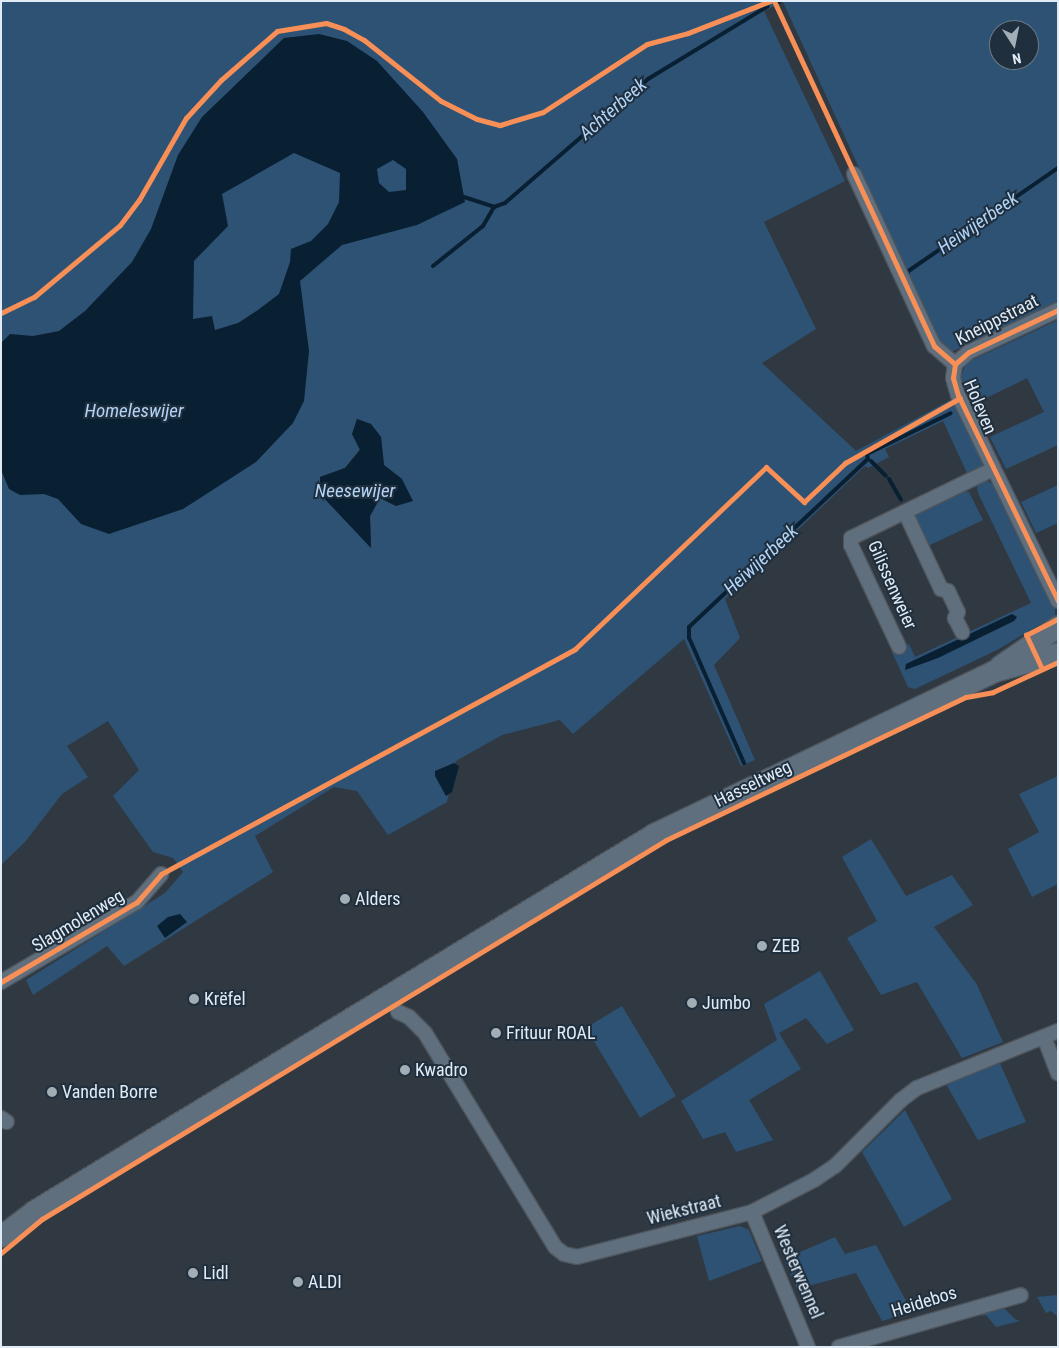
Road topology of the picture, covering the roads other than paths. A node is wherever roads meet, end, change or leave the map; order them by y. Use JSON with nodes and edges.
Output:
{"nodes":[{"id":1,"x":854,"y":174,"type":"dead end"},
{"id":2,"x":1058,"y":310,"type":"edge"},
{"id":3,"x":955,"y":364,"type":"junction"},
{"id":4,"x":993,"y":469,"type":"junction"},
{"id":5,"x":905,"y":512,"type":"junction"},
{"id":6,"x":1058,"y":601,"type":"edge"},
{"id":7,"x":1058,"y":626,"type":"edge"},
{"id":8,"x":962,"y":632,"type":"dead end"},
{"id":9,"x":899,"y":647,"type":"dead end"},
{"id":10,"x":1058,"y":653,"type":"edge"},
{"id":11,"x":994,"y":671,"type":"junction"},
{"id":12,"x":161,"y":874,"type":"dead end"},
{"id":13,"x":1,"y":982,"type":"edge"},
{"id":14,"x":398,"y":1012,"type":"dead end"},
{"id":15,"x":1058,"y":1031,"type":"edge"},
{"id":16,"x":1044,"y":1037,"type":"junction"},
{"id":17,"x":1058,"y":1073,"type":"edge"},
{"id":18,"x":34,"y":1211,"type":"junction"},
{"id":19,"x":752,"y":1212,"type":"junction"},
{"id":20,"x":1,"y":1227,"type":"edge"},
{"id":21,"x":1,"y":1236,"type":"edge"},
{"id":22,"x":1021,"y":1295,"type":"dead end"},
{"id":23,"x":808,"y":1347,"type":"edge"},
{"id":24,"x":839,"y":1347,"type":"edge"}],
"edges":[{"from":1,"to":3,"type":"street","name":"Holeven"},
{"from":2,"to":3,"type":"street","name":"Kneippstraat"},
{"from":3,"to":4,"type":"street","name":"Holeven"},
{"from":4,"to":5,"type":"street","name":"Gilissenweier"},
{"from":4,"to":6,"type":"street","name":"Holeven"},
{"from":5,"to":8,"type":"street"},
{"from":5,"to":9,"type":"street","name":"Gilissenweier"},
{"from":7,"to":11,"type":"main road","name":"Hasseltweg"},
{"from":10,"to":11,"type":"main road","name":"Hasseltweg"},
{"from":11,"to":18,"type":"main road","name":"Hasseltweg"},
{"from":12,"to":13,"type":"street","name":"Slagmolenweg"},
{"from":14,"to":19,"type":"street","name":"Wiekstraat"},
{"from":15,"to":16,"type":"street","name":"Wiekstraat"},
{"from":16,"to":17,"type":"street"},
{"from":16,"to":19,"type":"street","name":"Wiekstraat"},
{"from":18,"to":20,"type":"main road","name":"Hasseltweg"},
{"from":18,"to":21,"type":"main road","name":"Hasseltweg"},
{"from":19,"to":23,"type":"street","name":"Westerwennel"},
{"from":22,"to":24,"type":"street","name":"Heidebos"}]}
